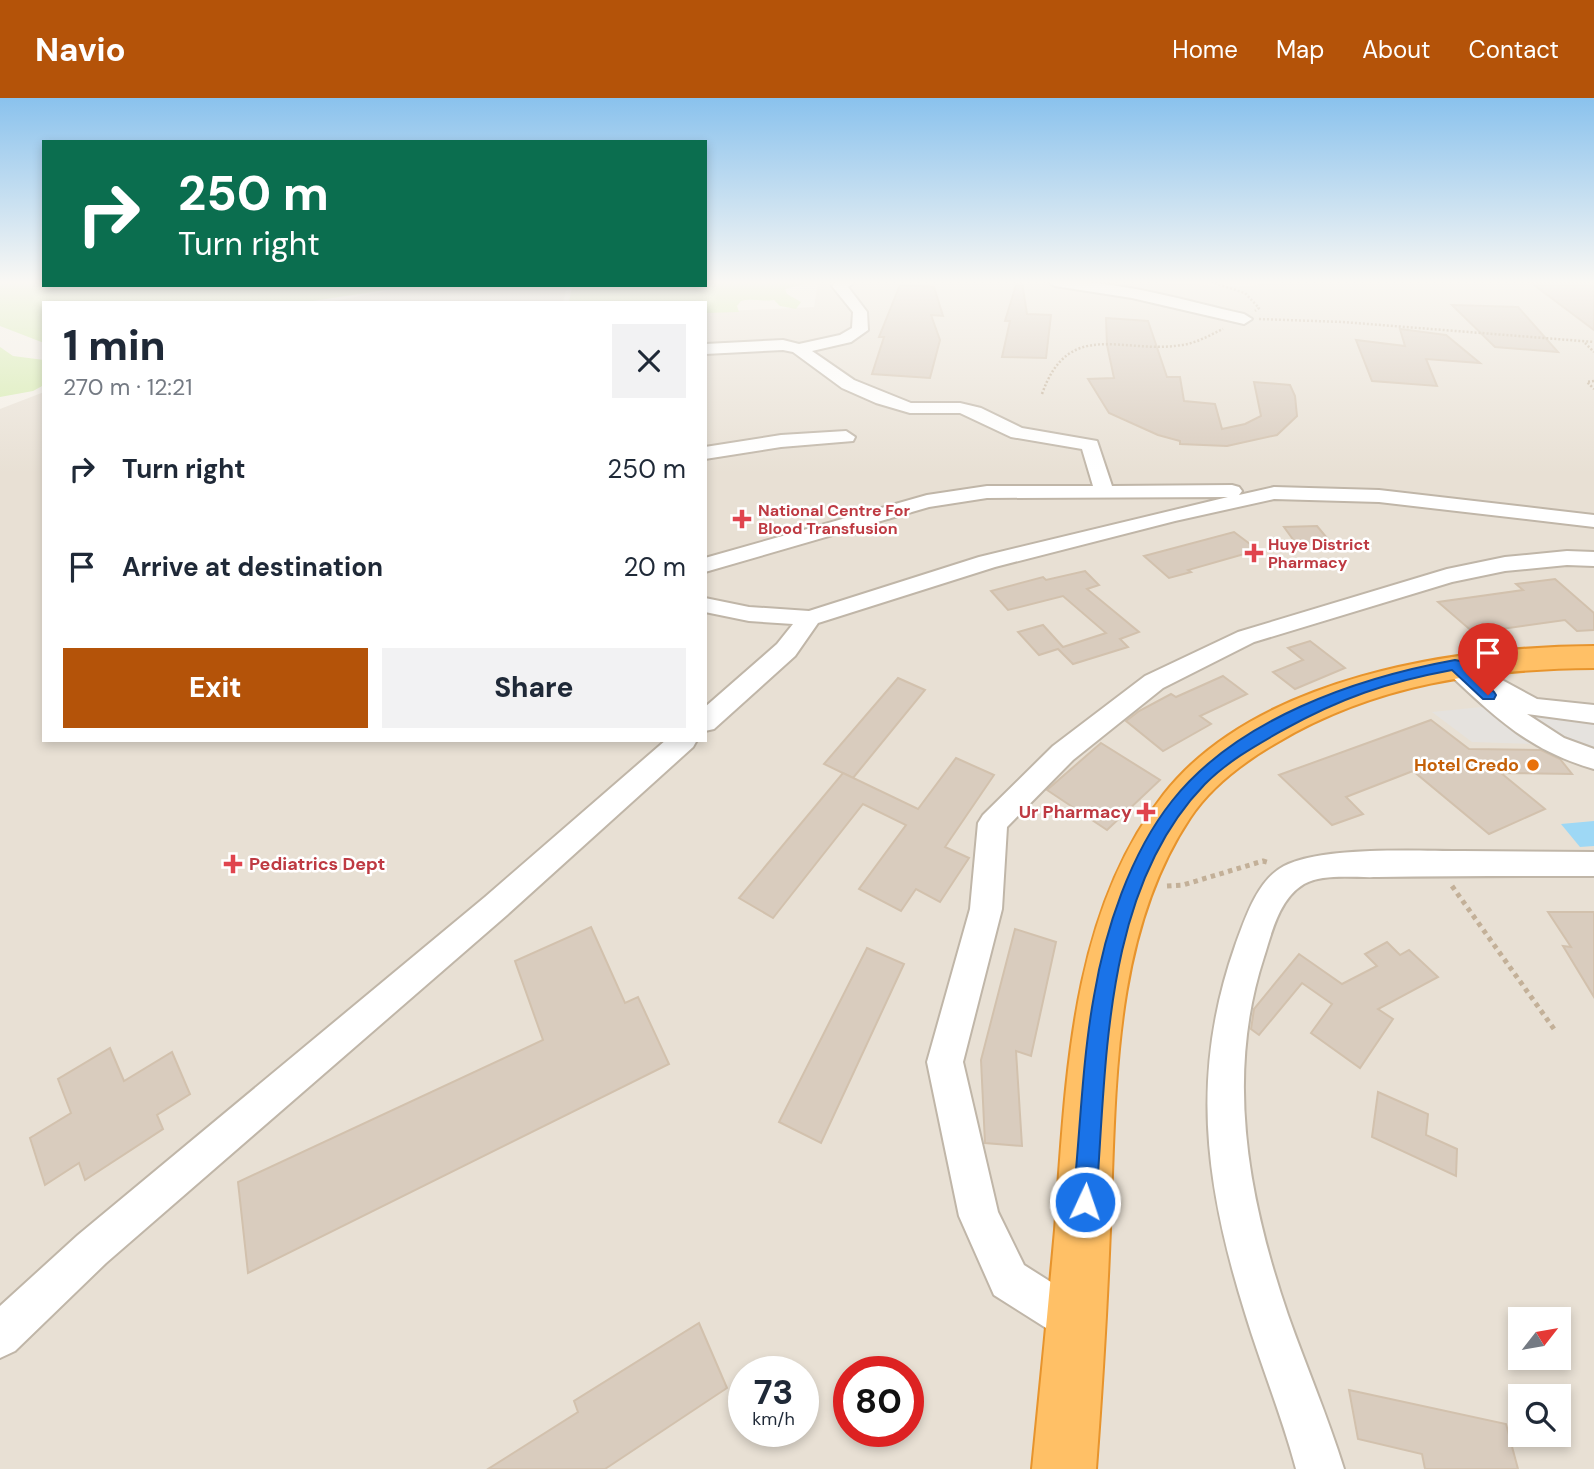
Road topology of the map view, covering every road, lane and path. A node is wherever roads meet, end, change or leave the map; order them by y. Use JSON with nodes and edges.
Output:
{"nodes":[{"id":1,"x":744,"y":346,"type":"edge"},
{"id":2,"x":781,"y":346,"type":"edge"},
{"id":3,"x":813,"y":346,"type":"edge"},
{"id":4,"x":1102,"y":346,"type":"edge"},
{"id":5,"x":707,"y":349,"type":"edge"},
{"id":6,"x":799,"y":349,"type":"junction"},
{"id":7,"x":1594,"y":381,"type":"edge"},
{"id":8,"x":1594,"y":389,"type":"edge"},
{"id":9,"x":1042,"y":394,"type":"dead end"},
{"id":10,"x":846,"y":438,"type":"dead end"},
{"id":11,"x":707,"y":453,"type":"edge"},
{"id":12,"x":1104,"y":490,"type":"junction"},
{"id":13,"x":1138,"y":490,"type":"junction"},
{"id":14,"x":1274,"y":493,"type":"junction"},
{"id":15,"x":1174,"y":515,"type":"junction"},
{"id":16,"x":1594,"y":521,"type":"edge"},
{"id":17,"x":1594,"y":559,"type":"edge"},
{"id":18,"x":707,"y":564,"type":"edge"},
{"id":19,"x":707,"y":606,"type":"edge"},
{"id":20,"x":749,"y":614,"type":"junction"},
{"id":21,"x":810,"y":618,"type":"junction"},
{"id":22,"x":707,"y":624,"type":"edge"},
{"id":23,"x":1594,"y":657,"type":"edge"},
{"id":24,"x":1464,"y":663,"type":"junction"},
{"id":25,"x":1594,"y":714,"type":"edge"},
{"id":26,"x":707,"y":720,"type":"edge"},
{"id":27,"x":682,"y":742,"type":"edge"},
{"id":28,"x":1594,"y":759,"type":"edge"},
{"id":29,"x":1435,"y":863,"type":"junction"},
{"id":30,"x":1594,"y":864,"type":"edge"},
{"id":31,"x":1301,"y":871,"type":"junction"},
{"id":32,"x":1131,"y":890,"type":"junction"},
{"id":33,"x":1554,"y":1029,"type":"dead end"},
{"id":34,"x":1077,"y":1323,"type":"junction"},
{"id":35,"x":0,"y":1336,"type":"edge"},
{"id":36,"x":1064,"y":1469,"type":"edge"},
{"id":37,"x":1320,"y":1469,"type":"edge"}],
"edges":[{"from":1,"to":5,"type":"street"},
{"from":2,"to":6,"type":"street"},
{"from":3,"to":6,"type":"street"},
{"from":4,"to":9,"type":"path"},
{"from":6,"to":12,"type":"street"},
{"from":7,"to":8,"type":"path"},
{"from":10,"to":11,"type":"street"},
{"from":12,"to":13,"type":"street"},
{"from":12,"to":18,"type":"street"},
{"from":13,"to":14,"type":"street"},
{"from":13,"to":15,"type":"street"},
{"from":14,"to":15,"type":"street"},
{"from":14,"to":16,"type":"street"},
{"from":15,"to":21,"type":"street"},
{"from":17,"to":34,"type":"street"},
{"from":19,"to":20,"type":"street"},
{"from":20,"to":21,"type":"street"},
{"from":20,"to":22,"type":"street"},
{"from":21,"to":26,"type":"street"},
{"from":23,"to":24,"type":"highway"},
{"from":24,"to":25,"type":"street"},
{"from":24,"to":28,"type":"street"},
{"from":24,"to":32,"type":"highway"},
{"from":27,"to":35,"type":"street"},
{"from":29,"to":30,"type":"street"},
{"from":29,"to":31,"type":"street"},
{"from":29,"to":33,"type":"path"},
{"from":31,"to":32,"type":"path"},
{"from":31,"to":37,"type":"street"},
{"from":32,"to":34,"type":"highway"},
{"from":34,"to":36,"type":"highway"}]}
